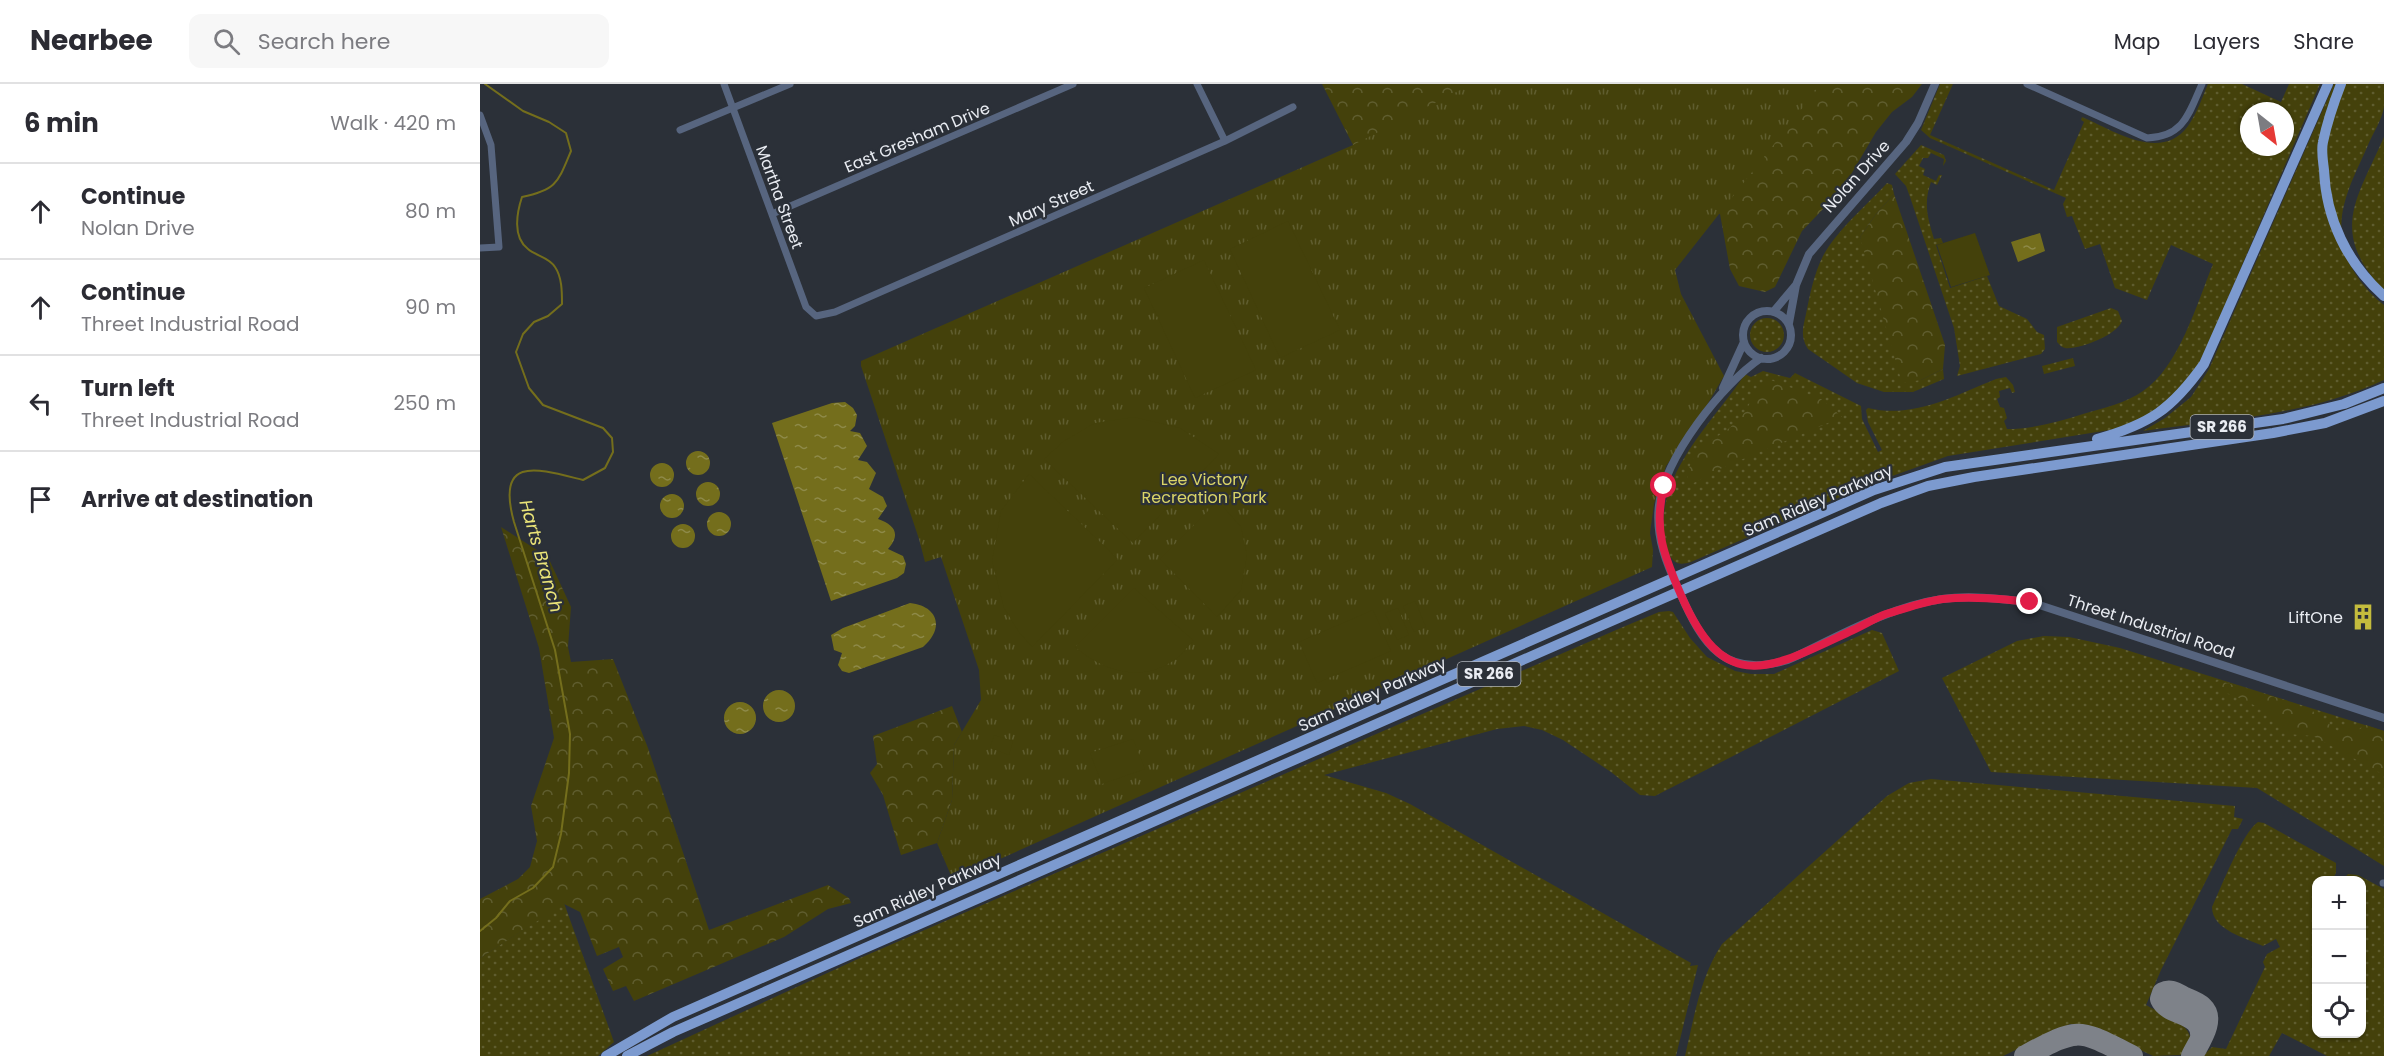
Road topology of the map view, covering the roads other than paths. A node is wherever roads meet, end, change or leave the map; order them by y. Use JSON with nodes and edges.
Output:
{"nodes":[{"id":1,"x":724,"y":84,"type":"edge"},
{"id":2,"x":790,"y":84,"type":"edge"},
{"id":3,"x":1073,"y":84,"type":"edge"},
{"id":4,"x":1197,"y":84,"type":"edge"},
{"id":5,"x":1935,"y":84,"type":"edge"},
{"id":6,"x":2027,"y":84,"type":"edge"},
{"id":7,"x":2202,"y":84,"type":"edge"},
{"id":8,"x":2328,"y":84,"type":"edge"},
{"id":9,"x":2341,"y":84,"type":"edge"},
{"id":10,"x":1293,"y":107,"type":"dead end"},
{"id":11,"x":733,"y":109,"type":"junction"},
{"id":12,"x":480,"y":115,"type":"edge"},
{"id":13,"x":680,"y":130,"type":"dead end"},
{"id":14,"x":1225,"y":141,"type":"junction"},
{"id":15,"x":772,"y":214,"type":"junction"},
{"id":16,"x":480,"y":248,"type":"edge"},
{"id":17,"x":1796,"y":285,"type":"junction"},
{"id":18,"x":2384,"y":296,"type":"edge"},
{"id":19,"x":1774,"y":311,"type":"junction"},
{"id":20,"x":816,"y":316,"type":"joint"},
{"id":21,"x":1789,"y":323,"type":"junction"},
{"id":22,"x":1744,"y":342,"type":"junction"},
{"id":23,"x":1761,"y":358,"type":"junction"},
{"id":24,"x":2384,"y":388,"type":"edge"},
{"id":25,"x":1719,"y":396,"type":"junction"},
{"id":26,"x":2384,"y":402,"type":"edge"},
{"id":27,"x":2056,"y":450,"type":"junction"},
{"id":28,"x":1673,"y":579,"type":"junction"},
{"id":29,"x":1679,"y":591,"type":"junction"},
{"id":30,"x":2384,"y":718,"type":"edge"},
{"id":31,"x":606,"y":1056,"type":"edge"},
{"id":32,"x":627,"y":1056,"type":"edge"}],
"edges":[{"from":1,"to":11,"type":"street","name":"Martha Street"},
{"from":2,"to":11,"type":"street"},
{"from":3,"to":15,"type":"street","name":"East Gresham Drive"},
{"from":4,"to":14,"type":"street"},
{"from":5,"to":17,"type":"street","name":"Nolan Drive"},
{"from":6,"to":7,"type":"street"},
{"from":8,"to":27,"type":"main road"},
{"from":9,"to":18,"type":"main road"},
{"from":10,"to":14,"type":"street","name":"Mary Street"},
{"from":11,"to":13,"type":"street"},
{"from":11,"to":15,"type":"street","name":"Martha Street"},
{"from":12,"to":16,"type":"street"},
{"from":14,"to":20,"type":"street","name":"Mary Street"},
{"from":15,"to":20,"type":"street","name":"Martha Street"},
{"from":17,"to":19,"type":"street","name":"Nolan Drive"},
{"from":17,"to":21,"type":"street","name":"Nolan Drive"},
{"from":19,"to":21,"type":"street"},
{"from":19,"to":22,"type":"street"},
{"from":21,"to":23,"type":"street"},
{"from":22,"to":23,"type":"street"},
{"from":22,"to":25,"type":"street"},
{"from":23,"to":25,"type":"street"},
{"from":24,"to":27,"type":"main road","name":"Sam Ridley Parkway","number":"SR 266"},
{"from":25,"to":28,"type":"street"},
{"from":26,"to":29,"type":"main road","name":"Sam Ridley Parkway","number":"SR 266"},
{"from":27,"to":28,"type":"main road","name":"Sam Ridley Parkway","number":"SR 266"},
{"from":28,"to":29,"type":"street","name":"Threet Industrial Road"},
{"from":28,"to":31,"type":"main road","name":"Sam Ridley Parkway","number":"SR 266"},
{"from":29,"to":30,"type":"street","name":"Threet Industrial Road"},
{"from":29,"to":32,"type":"main road","name":"Sam Ridley Parkway","number":"SR 266"}]}
